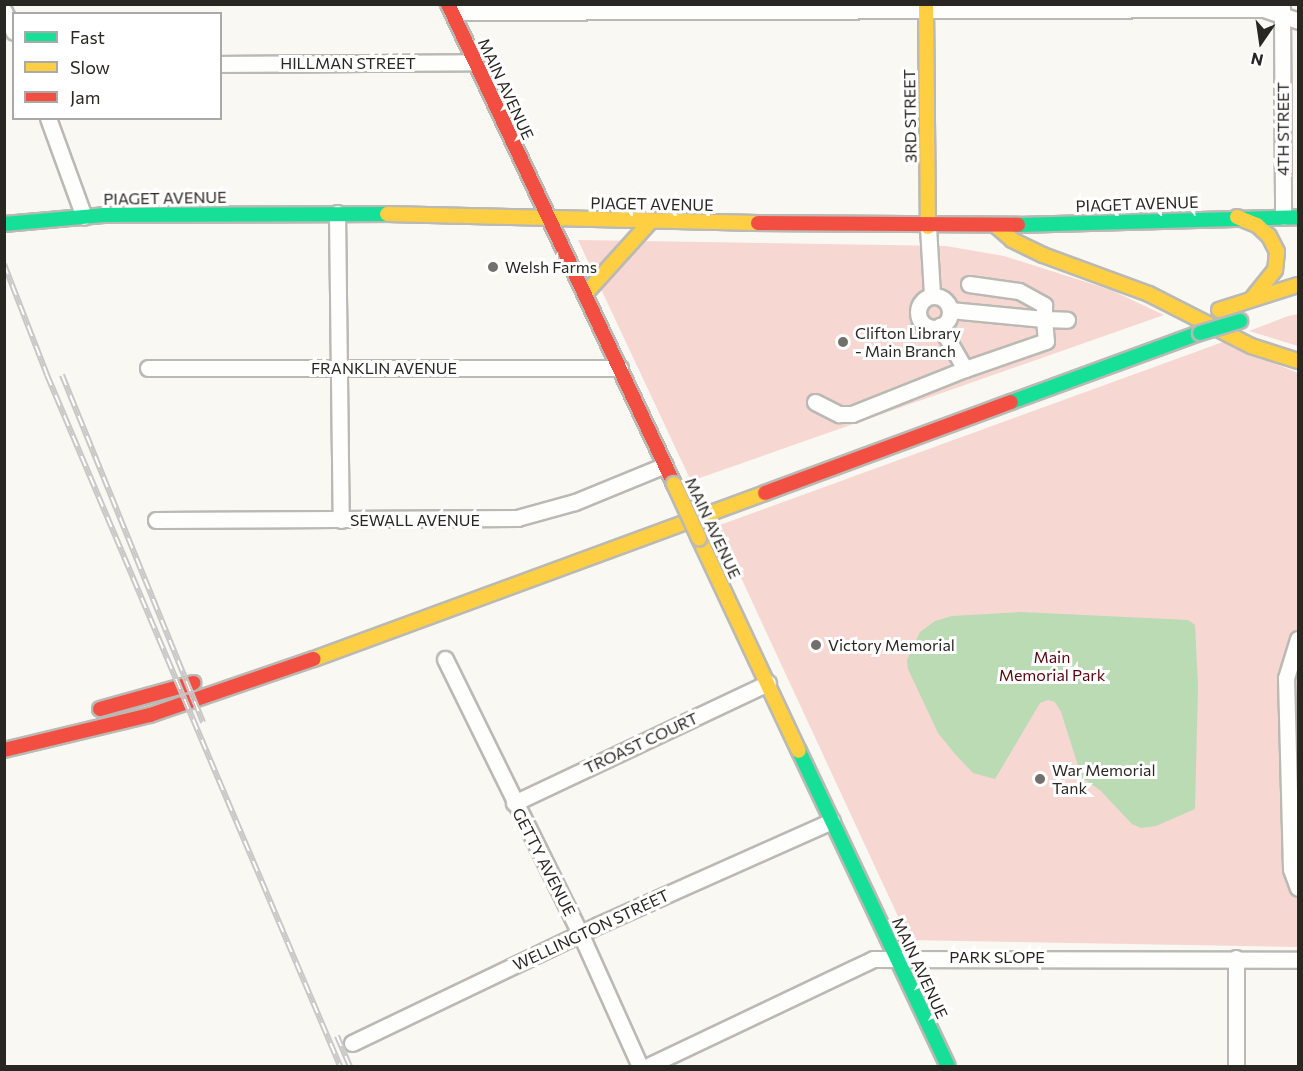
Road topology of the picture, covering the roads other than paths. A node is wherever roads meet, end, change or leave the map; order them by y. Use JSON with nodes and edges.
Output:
{"nodes":[{"id":1,"x":730,"y":7,"type":"edge"},
{"id":2,"x":926,"y":7,"type":"edge"},
{"id":3,"x":450,"y":8,"type":"edge"},
{"id":4,"x":1282,"y":10,"type":"edge"},
{"id":5,"x":4,"y":11,"type":"edge"},
{"id":6,"x":1299,"y":21,"type":"edge"},
{"id":7,"x":12,"y":28,"type":"edge"},
{"id":8,"x":476,"y":62,"type":"junction"},
{"id":9,"x":222,"y":64,"type":"edge"},
{"id":10,"x":49,"y":120,"type":"edge"},
{"id":11,"x":337,"y":213,"type":"junction"},
{"id":12,"x":84,"y":217,"type":"junction"},
{"id":13,"x":1237,"y":217,"type":"junction"},
{"id":14,"x":1291,"y":217,"type":"edge"},
{"id":15,"x":549,"y":218,"type":"junction"},
{"id":16,"x":651,"y":221,"type":"junction"},
{"id":17,"x":8,"y":223,"type":"edge"},
{"id":18,"x":995,"y":225,"type":"junction"},
{"id":19,"x":928,"y":227,"type":"junction"},
{"id":20,"x":1012,"y":240,"type":"junction"},
{"id":21,"x":969,"y":284,"type":"dead end"},
{"id":22,"x":1299,"y":285,"type":"edge"},
{"id":23,"x":585,"y":294,"type":"junction"},
{"id":24,"x":932,"y":294,"type":"junction"},
{"id":25,"x":1251,"y":300,"type":"junction"},
{"id":26,"x":950,"y":310,"type":"junction"},
{"id":27,"x":1044,"y":319,"type":"junction"},
{"id":28,"x":1245,"y":319,"type":"dead end"},
{"id":29,"x":1067,"y":321,"type":"dead end"},
{"id":30,"x":940,"y":326,"type":"junction"},
{"id":31,"x":1299,"y":352,"type":"edge"},
{"id":32,"x":1299,"y":361,"type":"edge"},
{"id":33,"x":148,"y":368,"type":"dead end"},
{"id":34,"x":339,"y":368,"type":"junction"},
{"id":35,"x":620,"y":368,"type":"junction"},
{"id":36,"x":965,"y":369,"type":"junction"},
{"id":37,"x":815,"y":402,"type":"dead end"},
{"id":38,"x":864,"y":440,"type":"dead end"},
{"id":39,"x":665,"y":465,"type":"junction"},
{"id":40,"x":700,"y":499,"type":"dead end"},
{"id":41,"x":667,"y":511,"type":"dead end"},
{"id":42,"x":156,"y":520,"type":"dead end"},
{"id":43,"x":341,"y":520,"type":"junction"},
{"id":44,"x":1299,"y":639,"type":"edge"},
{"id":45,"x":445,"y":659,"type":"dead end"},
{"id":46,"x":210,"y":677,"type":"dead end"},
{"id":47,"x":768,"y":683,"type":"junction"},
{"id":48,"x":80,"y":714,"type":"dead end"},
{"id":49,"x":4,"y":750,"type":"edge"},
{"id":50,"x":514,"y":803,"type":"junction"},
{"id":51,"x":832,"y":821,"type":"junction"},
{"id":52,"x":1299,"y":888,"type":"edge"},
{"id":53,"x":581,"y":935,"type":"junction"},
{"id":54,"x":897,"y":957,"type":"junction"},
{"id":55,"x":1236,"y":958,"type":"junction"},
{"id":56,"x":1299,"y":960,"type":"edge"},
{"id":57,"x":352,"y":1043,"type":"dead end"},
{"id":58,"x":640,"y":1066,"type":"edge"},
{"id":59,"x":648,"y":1066,"type":"edge"},
{"id":60,"x":948,"y":1066,"type":"edge"},
{"id":61,"x":1236,"y":1066,"type":"edge"}],
"edges":[{"from":1,"to":2,"type":"street"},
{"from":1,"to":3,"type":"street"},
{"from":2,"to":4,"type":"street"},
{"from":2,"to":19,"type":"main road","name":"3RD STREET"},
{"from":3,"to":8,"type":"main road","name":"MAIN AVENUE"},
{"from":4,"to":6,"type":"street"},
{"from":4,"to":14,"type":"street","name":"4TH STREET"},
{"from":5,"to":7,"type":"street"},
{"from":8,"to":9,"type":"street","name":"HILLMAN STREET"},
{"from":8,"to":15,"type":"main road","name":"MAIN AVENUE"},
{"from":10,"to":12,"type":"street"},
{"from":11,"to":12,"type":"main road","name":"PIAGET AVENUE"},
{"from":11,"to":15,"type":"main road","name":"PIAGET AVENUE"},
{"from":11,"to":34,"type":"street"},
{"from":12,"to":17,"type":"main road","name":"PIAGET AVENUE"},
{"from":13,"to":14,"type":"main road","name":"PIAGET AVENUE"},
{"from":13,"to":18,"type":"main road","name":"PIAGET AVENUE"},
{"from":13,"to":25,"type":"main road"},
{"from":15,"to":16,"type":"main road","name":"PIAGET AVENUE"},
{"from":15,"to":23,"type":"main road","name":"MAIN AVENUE"},
{"from":16,"to":19,"type":"main road","name":"PIAGET AVENUE"},
{"from":16,"to":23,"type":"main road"},
{"from":18,"to":19,"type":"main road","name":"PIAGET AVENUE"},
{"from":18,"to":20,"type":"main road"},
{"from":19,"to":24,"type":"street"},
{"from":20,"to":31,"type":"main road"},
{"from":20,"to":32,"type":"main road"},
{"from":21,"to":27,"type":"street"},
{"from":22,"to":25,"type":"main road"},
{"from":23,"to":35,"type":"main road","name":"MAIN AVENUE"},
{"from":24,"to":26,"type":"street"},
{"from":24,"to":30,"type":"street"},
{"from":25,"to":38,"type":"main road"},
{"from":26,"to":27,"type":"street"},
{"from":26,"to":30,"type":"street"},
{"from":27,"to":29,"type":"street"},
{"from":27,"to":36,"type":"street"},
{"from":28,"to":49,"type":"main road","bridge":true},
{"from":30,"to":36,"type":"street"},
{"from":33,"to":34,"type":"street","name":"FRANKLIN AVENUE"},
{"from":34,"to":35,"type":"street","name":"FRANKLIN AVENUE"},
{"from":34,"to":43,"type":"street"},
{"from":35,"to":39,"type":"main road","name":"MAIN AVENUE"},
{"from":36,"to":37,"type":"street"},
{"from":39,"to":43,"type":"street","name":"SEWALL AVENUE"},
{"from":39,"to":47,"type":"main road","name":"MAIN AVENUE","bridge":true},
{"from":40,"to":41,"type":"main road"},
{"from":42,"to":43,"type":"street","name":"SEWALL AVENUE"},
{"from":44,"to":52,"type":"street"},
{"from":45,"to":50,"type":"street","name":"GETTY AVENUE"},
{"from":46,"to":48,"type":"main road"},
{"from":47,"to":50,"type":"street","name":"TROAST COURT"},
{"from":47,"to":51,"type":"main road","name":"MAIN AVENUE"},
{"from":50,"to":53,"type":"street","name":"GETTY AVENUE"},
{"from":51,"to":53,"type":"street","name":"WELLINGTON STREET"},
{"from":51,"to":54,"type":"main road","name":"MAIN AVENUE"},
{"from":53,"to":57,"type":"street","name":"WELLINGTON STREET"},
{"from":53,"to":58,"type":"street","name":"GETTY AVENUE"},
{"from":54,"to":55,"type":"street","name":"PARK SLOPE"},
{"from":54,"to":59,"type":"street","name":"PARK SLOPE"},
{"from":54,"to":60,"type":"main road","name":"MAIN AVENUE"},
{"from":55,"to":56,"type":"street","name":"PARK SLOPE"},
{"from":55,"to":61,"type":"street"}]}
